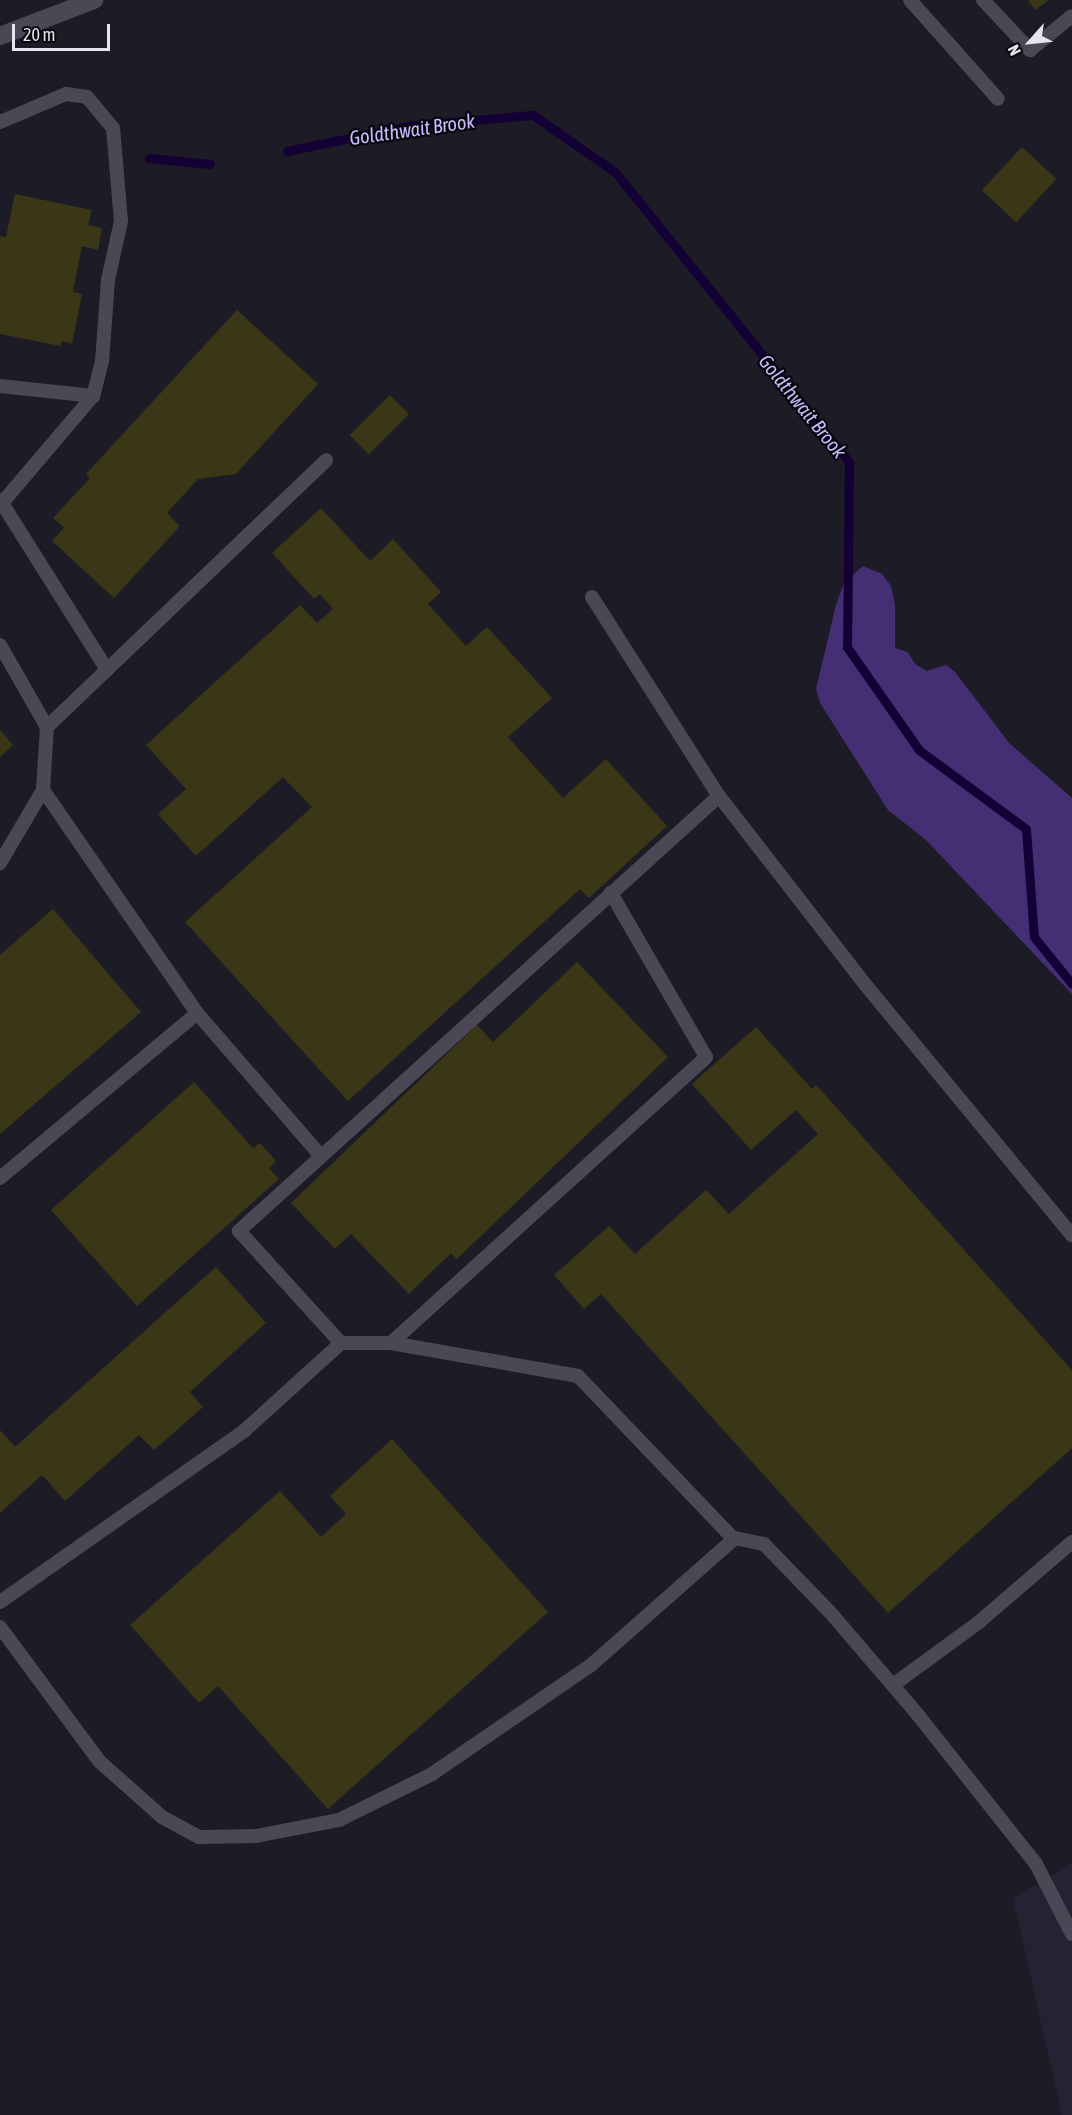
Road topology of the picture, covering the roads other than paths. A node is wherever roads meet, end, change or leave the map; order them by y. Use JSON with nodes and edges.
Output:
{"nodes":[{"id":1,"x":94,"y":0,"type":"edge"},
{"id":2,"x":910,"y":0,"type":"edge"},
{"id":3,"x":983,"y":0,"type":"edge"},
{"id":4,"x":1072,"y":16,"type":"edge"},
{"id":5,"x":0,"y":36,"type":"edge"},
{"id":6,"x":998,"y":99,"type":"dead end"},
{"id":7,"x":0,"y":122,"type":"edge"},
{"id":8,"x":0,"y":386,"type":"edge"},
{"id":9,"x":93,"y":396,"type":"junction"},
{"id":10,"x":326,"y":460,"type":"dead end"},
{"id":11,"x":1,"y":502,"type":"edge"},
{"id":12,"x":591,"y":597,"type":"dead end"},
{"id":13,"x":0,"y":645,"type":"edge"},
{"id":14,"x":107,"y":670,"type":"junction"},
{"id":15,"x":47,"y":727,"type":"junction"},
{"id":16,"x":43,"y":790,"type":"junction"},
{"id":17,"x":719,"y":796,"type":"junction"},
{"id":18,"x":0,"y":863,"type":"edge"},
{"id":19,"x":611,"y":893,"type":"junction"},
{"id":20,"x":197,"y":1013,"type":"junction"},
{"id":21,"x":319,"y":1154,"type":"junction"},
{"id":22,"x":0,"y":1178,"type":"edge"},
{"id":23,"x":1072,"y":1235,"type":"edge"},
{"id":24,"x":341,"y":1343,"type":"junction"},
{"id":25,"x":391,"y":1343,"type":"junction"},
{"id":26,"x":734,"y":1539,"type":"junction"},
{"id":27,"x":1072,"y":1542,"type":"edge"},
{"id":28,"x":0,"y":1602,"type":"edge"},
{"id":29,"x":0,"y":1627,"type":"edge"},
{"id":30,"x":893,"y":1685,"type":"junction"},
{"id":31,"x":1072,"y":1934,"type":"edge"}],
"edges":[{"from":1,"to":5,"type":"main road"},
{"from":2,"to":6,"type":"lane"},
{"from":3,"to":4,"type":"lane"},
{"from":7,"to":9,"type":"lane"},
{"from":8,"to":9,"type":"lane"},
{"from":9,"to":11,"type":"lane"},
{"from":10,"to":14,"type":"lane"},
{"from":11,"to":14,"type":"lane"},
{"from":12,"to":17,"type":"lane"},
{"from":13,"to":15,"type":"lane"},
{"from":14,"to":15,"type":"lane"},
{"from":15,"to":16,"type":"lane"},
{"from":16,"to":18,"type":"lane"},
{"from":16,"to":20,"type":"lane"},
{"from":17,"to":19,"type":"lane"},
{"from":17,"to":23,"type":"lane"},
{"from":19,"to":21,"type":"lane"},
{"from":19,"to":25,"type":"lane"},
{"from":20,"to":21,"type":"lane"},
{"from":20,"to":22,"type":"lane"},
{"from":21,"to":24,"type":"lane"},
{"from":24,"to":25,"type":"lane"},
{"from":24,"to":28,"type":"lane"},
{"from":25,"to":26,"type":"lane"},
{"from":26,"to":29,"type":"lane"},
{"from":26,"to":30,"type":"lane"},
{"from":27,"to":30,"type":"lane"},
{"from":30,"to":31,"type":"lane"}]}
